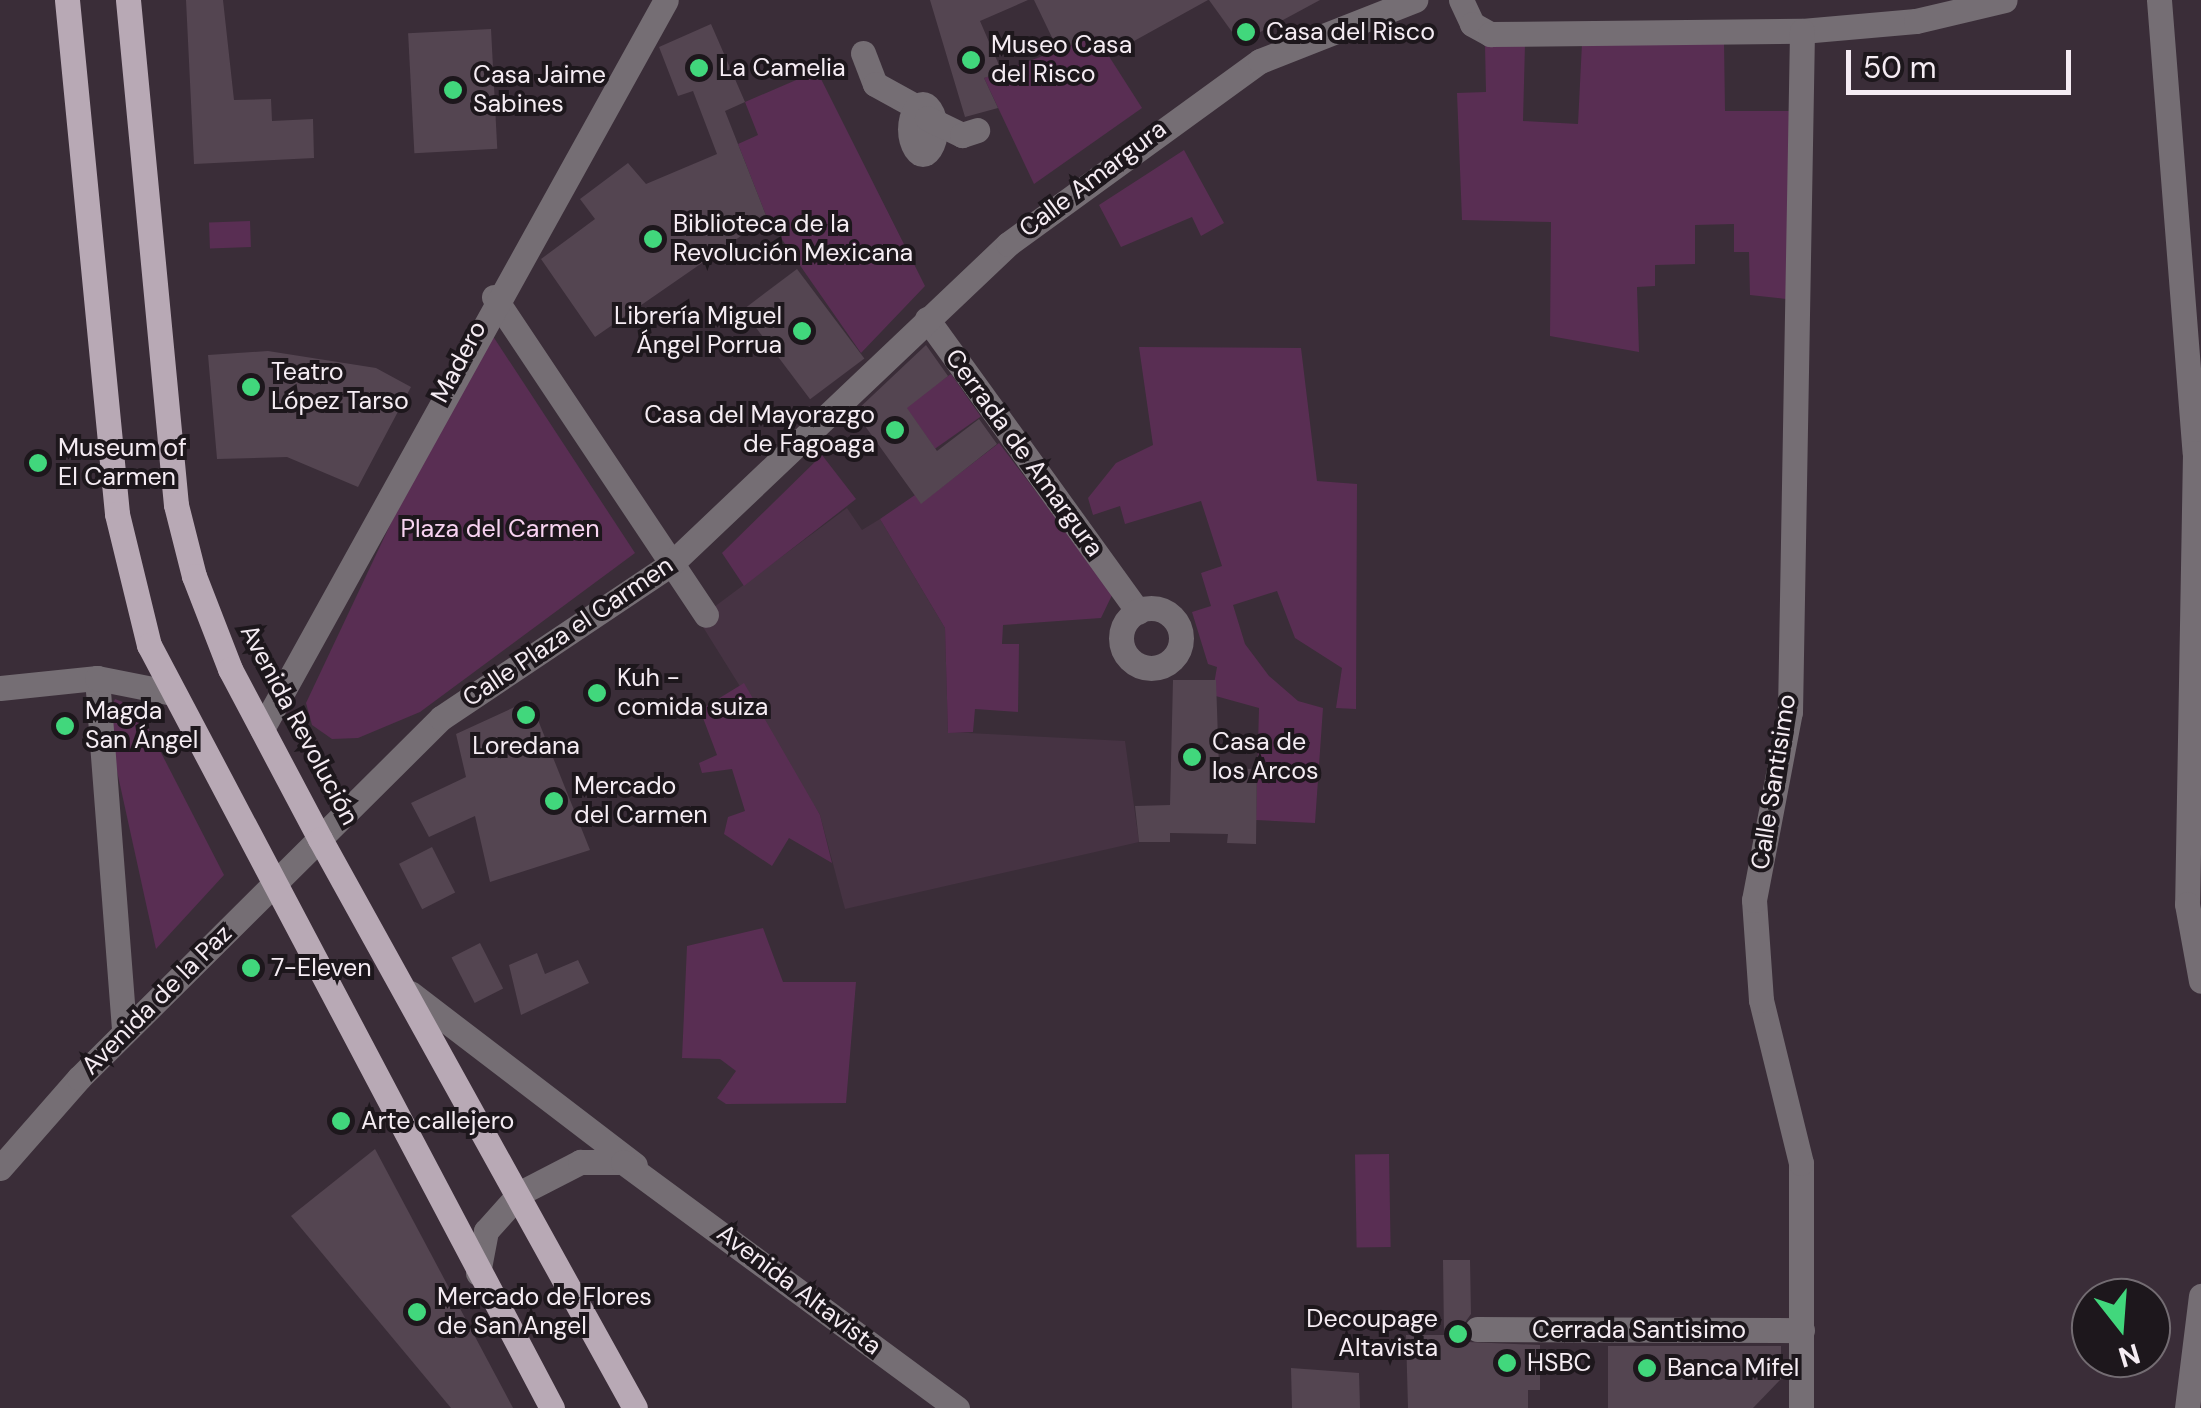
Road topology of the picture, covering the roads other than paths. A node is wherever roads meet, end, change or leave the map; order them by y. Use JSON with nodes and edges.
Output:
{"nodes":[{"id":1,"x":68,"y":0,"type":"edge"},
{"id":2,"x":128,"y":0,"type":"edge"},
{"id":3,"x":666,"y":0,"type":"edge"},
{"id":4,"x":1415,"y":0,"type":"edge"},
{"id":5,"x":1461,"y":0,"type":"edge"},
{"id":6,"x":2005,"y":0,"type":"edge"},
{"id":7,"x":2160,"y":0,"type":"edge"},
{"id":8,"x":1802,"y":30,"type":"junction"},
{"id":9,"x":863,"y":53,"type":"dead end"},
{"id":10,"x":976,"y":130,"type":"dead end"},
{"id":11,"x":494,"y":297,"type":"junction"},
{"id":12,"x":927,"y":318,"type":"junction"},
{"id":13,"x":814,"y":423,"type":"joint"},
{"id":14,"x":671,"y":564,"type":"junction"},
{"id":15,"x":1138,"y":612,"type":"dead end"},
{"id":16,"x":706,"y":615,"type":"dead end"},
{"id":17,"x":97,"y":678,"type":"junction"},
{"id":18,"x":0,"y":688,"type":"edge"},
{"id":19,"x":168,"y":692,"type":"junction"},
{"id":20,"x":262,"y":729,"type":"junction"},
{"id":21,"x":320,"y":839,"type":"junction"},
{"id":22,"x":271,"y":886,"type":"junction"},
{"id":23,"x":2201,"y":981,"type":"edge"},
{"id":24,"x":410,"y":993,"type":"junction"},
{"id":25,"x":124,"y":1032,"type":"junction"},
{"id":26,"x":0,"y":1168,"type":"edge"},
{"id":27,"x":641,"y":1172,"type":"junction"},
{"id":28,"x":520,"y":1193,"type":"junction"},
{"id":29,"x":478,"y":1273,"type":"junction"},
{"id":30,"x":2201,"y":1296,"type":"edge"},
{"id":31,"x":1477,"y":1329,"type":"dead end"},
{"id":32,"x":1802,"y":1330,"type":"junction"},
{"id":33,"x":552,"y":1408,"type":"edge"},
{"id":34,"x":635,"y":1408,"type":"edge"},
{"id":35,"x":957,"y":1408,"type":"edge"},
{"id":36,"x":1801,"y":1408,"type":"edge"},
{"id":37,"x":2187,"y":1408,"type":"edge"}],
"edges":[{"from":1,"to":19,"type":"main road"},
{"from":2,"to":20,"type":"main road","name":"Avenida Revolución"},
{"from":3,"to":11,"type":"street","name":"Madero"},
{"from":4,"to":12,"type":"street","name":"Calle Amargura"},
{"from":5,"to":8,"type":"street"},
{"from":6,"to":8,"type":"street"},
{"from":7,"to":23,"type":"street"},
{"from":8,"to":32,"type":"street","name":"Calle Santisimo"},
{"from":9,"to":10,"type":"street"},
{"from":11,"to":14,"type":"street"},
{"from":11,"to":20,"type":"street","name":"Madero"},
{"from":12,"to":13,"type":"street","name":"Calle Amargura"},
{"from":12,"to":15,"type":"street","name":"Cerrada de Amargura"},
{"from":13,"to":14,"type":"street","name":"Calle Plaza el Carmen"},
{"from":14,"to":16,"type":"street"},
{"from":14,"to":21,"type":"street","name":"Calle Plaza el Carmen"},
{"from":17,"to":18,"type":"street"},
{"from":17,"to":19,"type":"street"},
{"from":17,"to":25,"type":"street"},
{"from":19,"to":22,"type":"main road"},
{"from":20,"to":21,"type":"main road","name":"Avenida Revolución"},
{"from":21,"to":22,"type":"street","name":"Avenida de la Paz"},
{"from":21,"to":24,"type":"main road","name":"Avenida Revolución"},
{"from":22,"to":25,"type":"street","name":"Avenida de la Paz"},
{"from":22,"to":29,"type":"main road"},
{"from":24,"to":27,"type":"street","name":"Avenida Altavista"},
{"from":24,"to":28,"type":"main road","name":"Avenida Revolución"},
{"from":25,"to":26,"type":"street","name":"Avenida de la Paz"},
{"from":27,"to":28,"type":"street","name":"Avenida Altavista"},
{"from":27,"to":35,"type":"street","name":"Avenida Altavista"},
{"from":28,"to":29,"type":"street","name":"Avenida Altavista"},
{"from":28,"to":34,"type":"main road","name":"Avenida Revolución"},
{"from":29,"to":33,"type":"main road"},
{"from":30,"to":37,"type":"street"},
{"from":31,"to":32,"type":"street","name":"Cerrada Santisimo"},
{"from":32,"to":36,"type":"street","name":"Calle Santisimo"}]}
